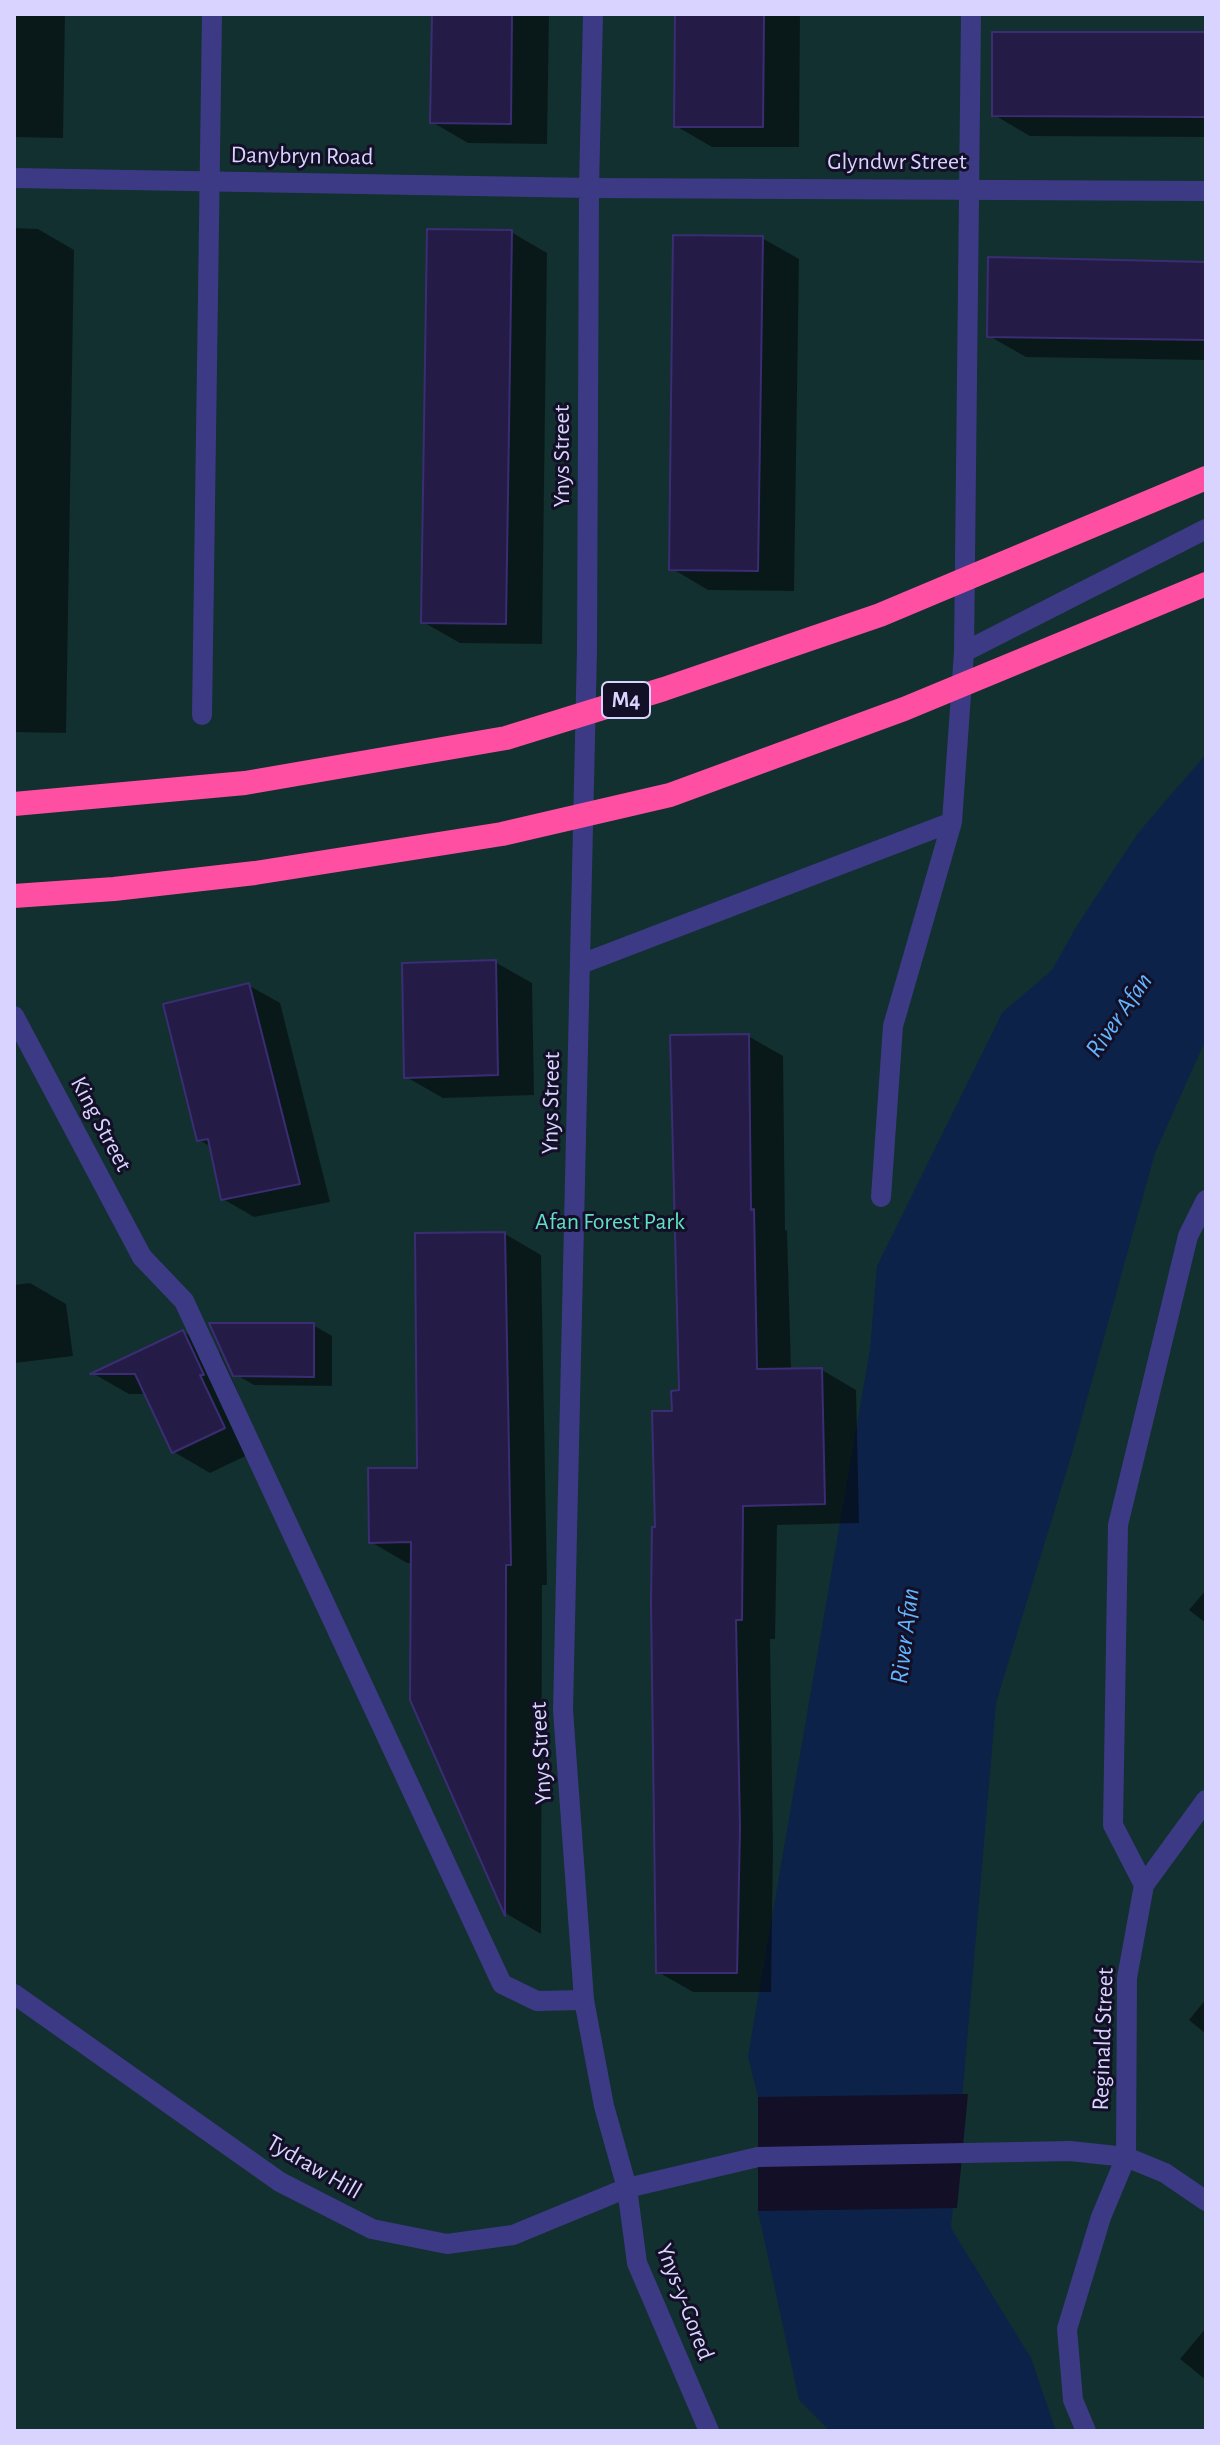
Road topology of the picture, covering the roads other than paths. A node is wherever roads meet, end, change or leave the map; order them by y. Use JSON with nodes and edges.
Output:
{"nodes":[{"id":1,"x":212,"y":14,"type":"edge"},
{"id":2,"x":593,"y":14,"type":"edge"},
{"id":3,"x":971,"y":14,"type":"edge"},
{"id":4,"x":14,"y":178,"type":"edge"},
{"id":5,"x":211,"y":180,"type":"junction"},
{"id":6,"x":589,"y":188,"type":"junction"},
{"id":7,"x":970,"y":188,"type":"junction"},
{"id":8,"x":1206,"y":191,"type":"edge"},
{"id":9,"x":1206,"y":478,"type":"edge"},
{"id":10,"x":1206,"y":529,"type":"edge"},
{"id":11,"x":1206,"y":584,"type":"edge"},
{"id":12,"x":964,"y":652,"type":"junction"},
{"id":13,"x":202,"y":715,"type":"dead end"},
{"id":14,"x":14,"y":804,"type":"edge"},
{"id":15,"x":952,"y":822,"type":"junction"},
{"id":16,"x":14,"y":896,"type":"edge"},
{"id":17,"x":581,"y":964,"type":"junction"},
{"id":18,"x":14,"y":1016,"type":"edge"},
{"id":19,"x":881,"y":1197,"type":"dead end"},
{"id":20,"x":1206,"y":1200,"type":"edge"},
{"id":21,"x":1206,"y":1800,"type":"edge"},
{"id":22,"x":1144,"y":1885,"type":"junction"},
{"id":23,"x":14,"y":1994,"type":"edge"},
{"id":24,"x":584,"y":2000,"type":"junction"},
{"id":25,"x":1126,"y":2157,"type":"junction"},
{"id":26,"x":627,"y":2188,"type":"junction"},
{"id":27,"x":1206,"y":2201,"type":"edge"},
{"id":28,"x":709,"y":2431,"type":"edge"},
{"id":29,"x":1086,"y":2431,"type":"edge"}],
"edges":[{"from":1,"to":5,"type":"street"},
{"from":2,"to":6,"type":"street","name":"Ynys Street"},
{"from":3,"to":7,"type":"street"},
{"from":4,"to":5,"type":"street","name":"Danybryn Road"},
{"from":5,"to":6,"type":"street","name":"Danybryn Road"},
{"from":5,"to":13,"type":"street"},
{"from":6,"to":7,"type":"street","name":"Glyndwr Street"},
{"from":6,"to":17,"type":"street","name":"Ynys Street"},
{"from":7,"to":8,"type":"street","name":"Glyndwr Street"},
{"from":7,"to":12,"type":"street"},
{"from":9,"to":14,"type":"highway","number":"M4","bridge":true},
{"from":10,"to":12,"type":"street"},
{"from":11,"to":16,"type":"highway","bridge":true},
{"from":12,"to":15,"type":"street"},
{"from":15,"to":17,"type":"street"},
{"from":15,"to":19,"type":"street"},
{"from":17,"to":24,"type":"street","name":"Ynys Street"},
{"from":18,"to":24,"type":"street","name":"King Street"},
{"from":20,"to":22,"type":"street"},
{"from":21,"to":22,"type":"street","name":"Reginald Street"},
{"from":22,"to":25,"type":"street","name":"Reginald Street"},
{"from":23,"to":26,"type":"street","name":"Tydraw Hill"},
{"from":24,"to":26,"type":"street","name":"Ynys Street"},
{"from":25,"to":26,"type":"street","name":"Tydraw Hill"},
{"from":25,"to":27,"type":"street","name":"Tydraw Hill"},
{"from":25,"to":29,"type":"street"},
{"from":26,"to":28,"type":"street","name":"Ynys-y-Gored"}]}
